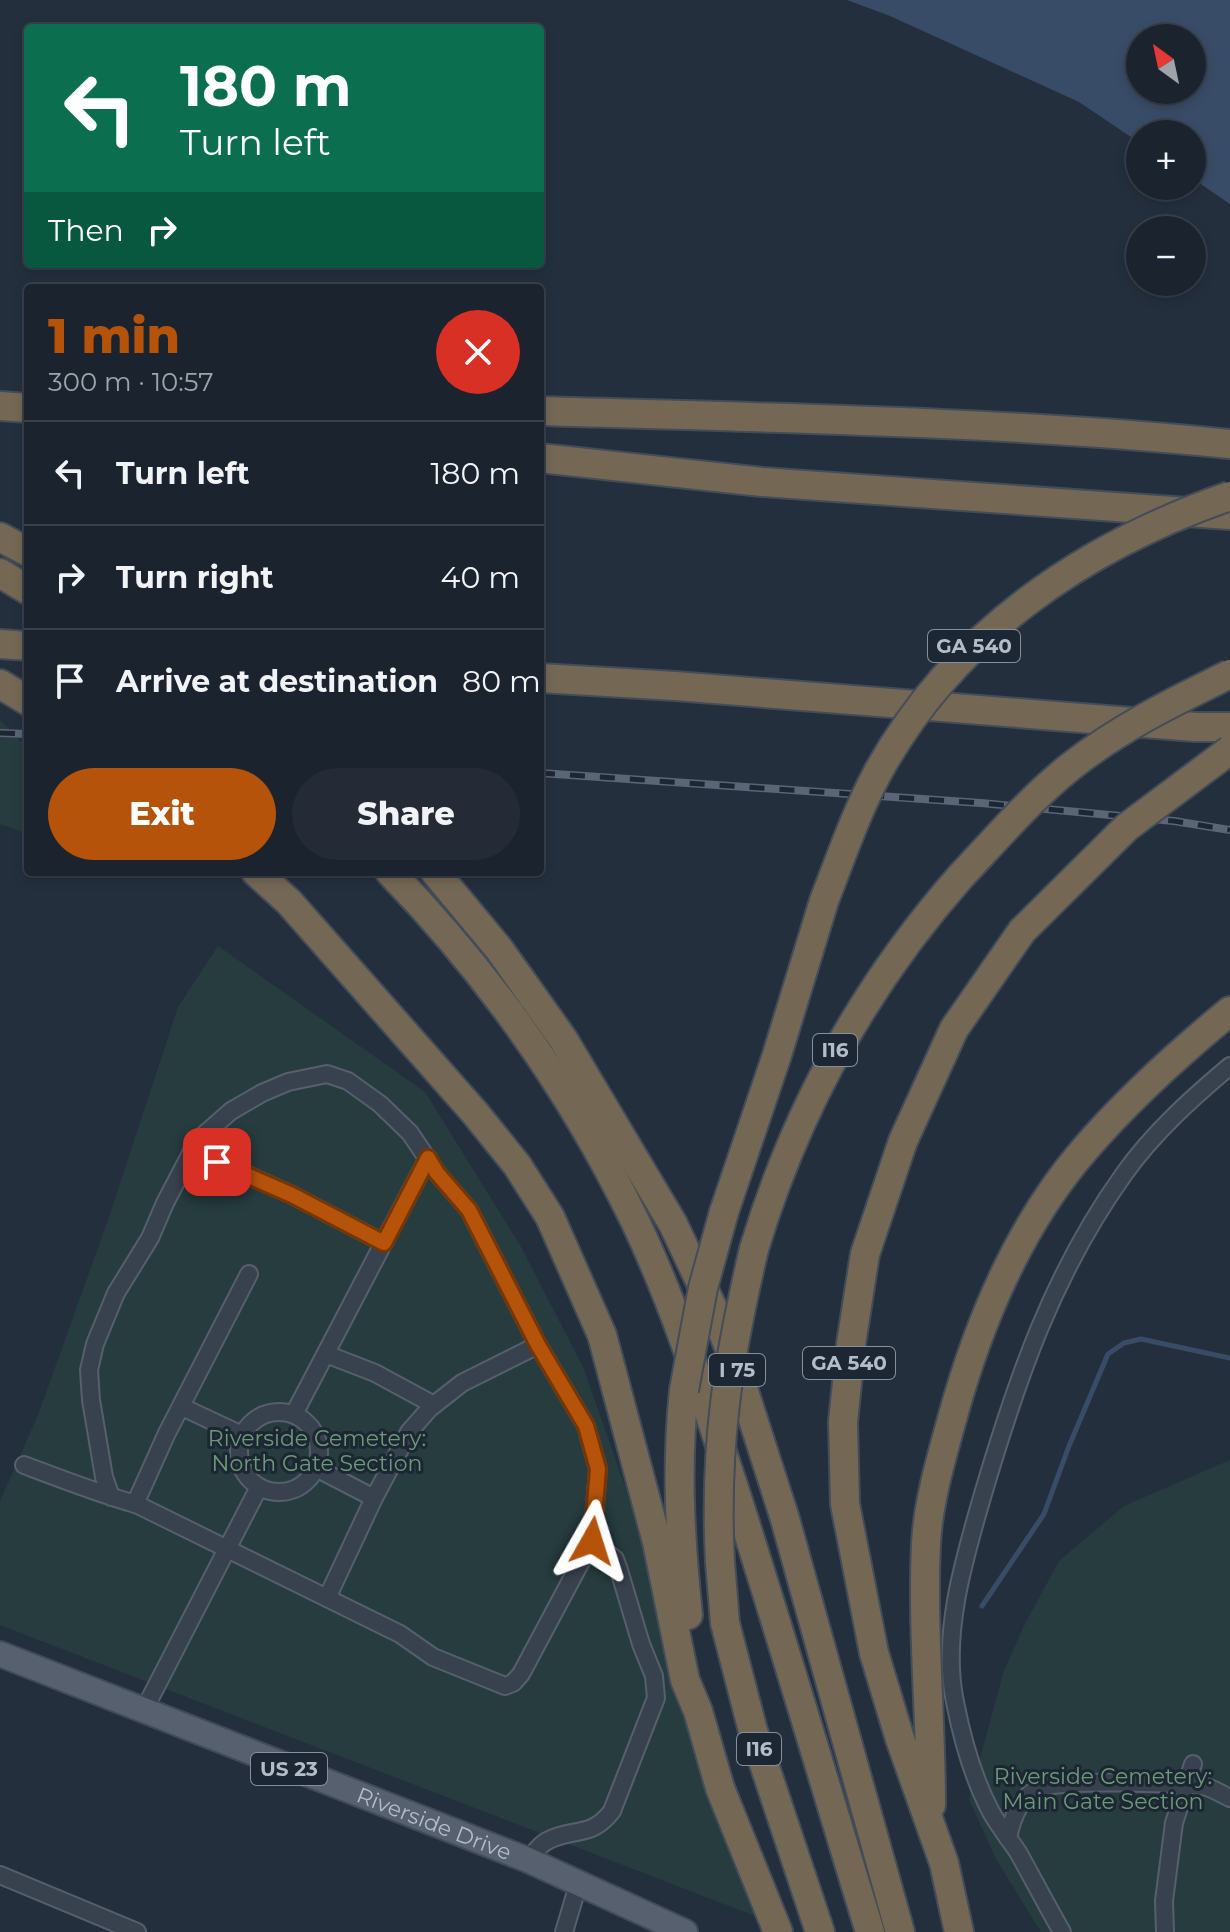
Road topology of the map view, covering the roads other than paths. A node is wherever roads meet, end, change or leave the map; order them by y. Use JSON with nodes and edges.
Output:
{"nodes":[{"id":1,"x":0,"y":406,"type":"edge"},
{"id":2,"x":24,"y":407,"type":"edge"},
{"id":3,"x":544,"y":411,"type":"edge"},
{"id":4,"x":1230,"y":444,"type":"edge"},
{"id":5,"x":544,"y":458,"type":"edge"},
{"id":6,"x":1230,"y":496,"type":"edge"},
{"id":7,"x":1230,"y":515,"type":"edge"},
{"id":8,"x":0,"y":537,"type":"edge"},
{"id":9,"x":24,"y":550,"type":"edge"},
{"id":10,"x":0,"y":573,"type":"edge"},
{"id":11,"x":24,"y":587,"type":"edge"},
{"id":12,"x":0,"y":644,"type":"edge"},
{"id":13,"x":24,"y":646,"type":"edge"},
{"id":14,"x":1230,"y":674,"type":"edge"},
{"id":15,"x":544,"y":678,"type":"edge"},
{"id":16,"x":0,"y":684,"type":"edge"},
{"id":17,"x":24,"y":699,"type":"edge"},
{"id":18,"x":1230,"y":727,"type":"edge"},
{"id":19,"x":1230,"y":750,"type":"edge"},
{"id":20,"x":260,"y":876,"type":"edge"},
{"id":21,"x":394,"y":876,"type":"edge"},
{"id":22,"x":438,"y":876,"type":"edge"},
{"id":23,"x":1230,"y":1011,"type":"edge"},
{"id":24,"x":1230,"y":1066,"type":"edge"},
{"id":25,"x":192,"y":1150,"type":"junction"},
{"id":26,"x":428,"y":1158,"type":"junction"},
{"id":27,"x":384,"y":1243,"type":"junction"},
{"id":28,"x":249,"y":1274,"type":"dead end"},
{"id":29,"x":538,"y":1345,"type":"junction"},
{"id":30,"x":326,"y":1354,"type":"junction"},
{"id":31,"x":434,"y":1405,"type":"junction"},
{"id":32,"x":182,"y":1407,"type":"junction"},
{"id":33,"x":294,"y":1414,"type":"junction"},
{"id":34,"x":242,"y":1435,"type":"junction"},
{"id":35,"x":24,"y":1465,"type":"dead end"},
{"id":36,"x":316,"y":1468,"type":"junction"},
{"id":37,"x":259,"y":1487,"type":"junction"},
{"id":38,"x":111,"y":1497,"type":"junction"},
{"id":39,"x":374,"y":1498,"type":"junction"},
{"id":40,"x":135,"y":1504,"type":"junction"},
{"id":41,"x":592,"y":1541,"type":"junction"},
{"id":42,"x":226,"y":1548,"type":"junction"},
{"id":43,"x":327,"y":1598,"type":"junction"},
{"id":44,"x":0,"y":1654,"type":"edge"},
{"id":45,"x":698,"y":1711,"type":"junction"},
{"id":46,"x":143,"y":1712,"type":"junction"},
{"id":47,"x":1193,"y":1764,"type":"dead end"},
{"id":48,"x":1186,"y":1786,"type":"junction"},
{"id":49,"x":1230,"y":1798,"type":"edge"},
{"id":50,"x":930,"y":1822,"type":"junction"},
{"id":51,"x":1008,"y":1838,"type":"junction"},
{"id":52,"x":528,"y":1860,"type":"junction"},
{"id":53,"x":0,"y":1875,"type":"edge"},
{"id":54,"x":578,"y":1885,"type":"junction"},
{"id":55,"x":137,"y":1932,"type":"edge"},
{"id":56,"x":564,"y":1932,"type":"edge"},
{"id":57,"x":685,"y":1932,"type":"edge"},
{"id":58,"x":778,"y":1932,"type":"edge"},
{"id":59,"x":820,"y":1932,"type":"edge"},
{"id":60,"x":870,"y":1932,"type":"edge"},
{"id":61,"x":900,"y":1932,"type":"edge"},
{"id":62,"x":959,"y":1932,"type":"edge"},
{"id":63,"x":1062,"y":1932,"type":"edge"},
{"id":64,"x":1165,"y":1932,"type":"edge"}],
"edges":[{"from":1,"to":2,"type":"highway"},
{"from":3,"to":4,"type":"highway"},
{"from":5,"to":7,"type":"highway"},
{"from":6,"to":45,"type":"highway","number":"GA 540","bridge":true},
{"from":8,"to":9,"type":"highway"},
{"from":10,"to":11,"type":"highway"},
{"from":12,"to":13,"type":"highway"},
{"from":14,"to":59,"type":"highway","number":"I16","bridge":true},
{"from":15,"to":18,"type":"highway"},
{"from":16,"to":17,"type":"highway"},
{"from":19,"to":50,"type":"highway","number":"GA 540","bridge":true},
{"from":20,"to":45,"type":"highway"},
{"from":21,"to":60,"type":"highway","number":"I 75"},
{"from":22,"to":61,"type":"highway","number":"I 75"},
{"from":23,"to":50,"type":"highway"},
{"from":24,"to":51,"type":"street"},
{"from":25,"to":26,"type":"street"},
{"from":25,"to":27,"type":"street"},
{"from":25,"to":38,"type":"street"},
{"from":26,"to":27,"type":"street"},
{"from":26,"to":29,"type":"street"},
{"from":27,"to":30,"type":"street"},
{"from":28,"to":32,"type":"street"},
{"from":29,"to":31,"type":"street"},
{"from":29,"to":41,"type":"street"},
{"from":30,"to":31,"type":"street"},
{"from":30,"to":33,"type":"street"},
{"from":31,"to":39,"type":"street"},
{"from":32,"to":34,"type":"street"},
{"from":32,"to":40,"type":"street"},
{"from":33,"to":34,"type":"street"},
{"from":33,"to":36,"type":"street"},
{"from":34,"to":37,"type":"street"},
{"from":35,"to":38,"type":"street"},
{"from":36,"to":37,"type":"street"},
{"from":36,"to":39,"type":"street"},
{"from":37,"to":42,"type":"street"},
{"from":38,"to":40,"type":"street"},
{"from":39,"to":43,"type":"street"},
{"from":40,"to":42,"type":"street"},
{"from":41,"to":43,"type":"street"},
{"from":41,"to":52,"type":"street"},
{"from":42,"to":43,"type":"street"},
{"from":42,"to":46,"type":"street"},
{"from":44,"to":46,"type":"main road","name":"Riverside Drive","number":"US 23"},
{"from":45,"to":58,"type":"highway","number":"GA 540"},
{"from":46,"to":52,"type":"main road","name":"Riverside Drive","number":"US 23"},
{"from":47,"to":48,"type":"street"},
{"from":48,"to":49,"type":"street"},
{"from":48,"to":51,"type":"street"},
{"from":48,"to":64,"type":"street"},
{"from":50,"to":62,"type":"highway","number":"GA 540"},
{"from":51,"to":63,"type":"street"},
{"from":52,"to":54,"type":"main road","name":"Riverside Drive","number":"US 23"},
{"from":53,"to":55,"type":"street"},
{"from":54,"to":56,"type":"street"},
{"from":54,"to":57,"type":"main road","name":"Riverside Drive","number":"US 23"}]}
